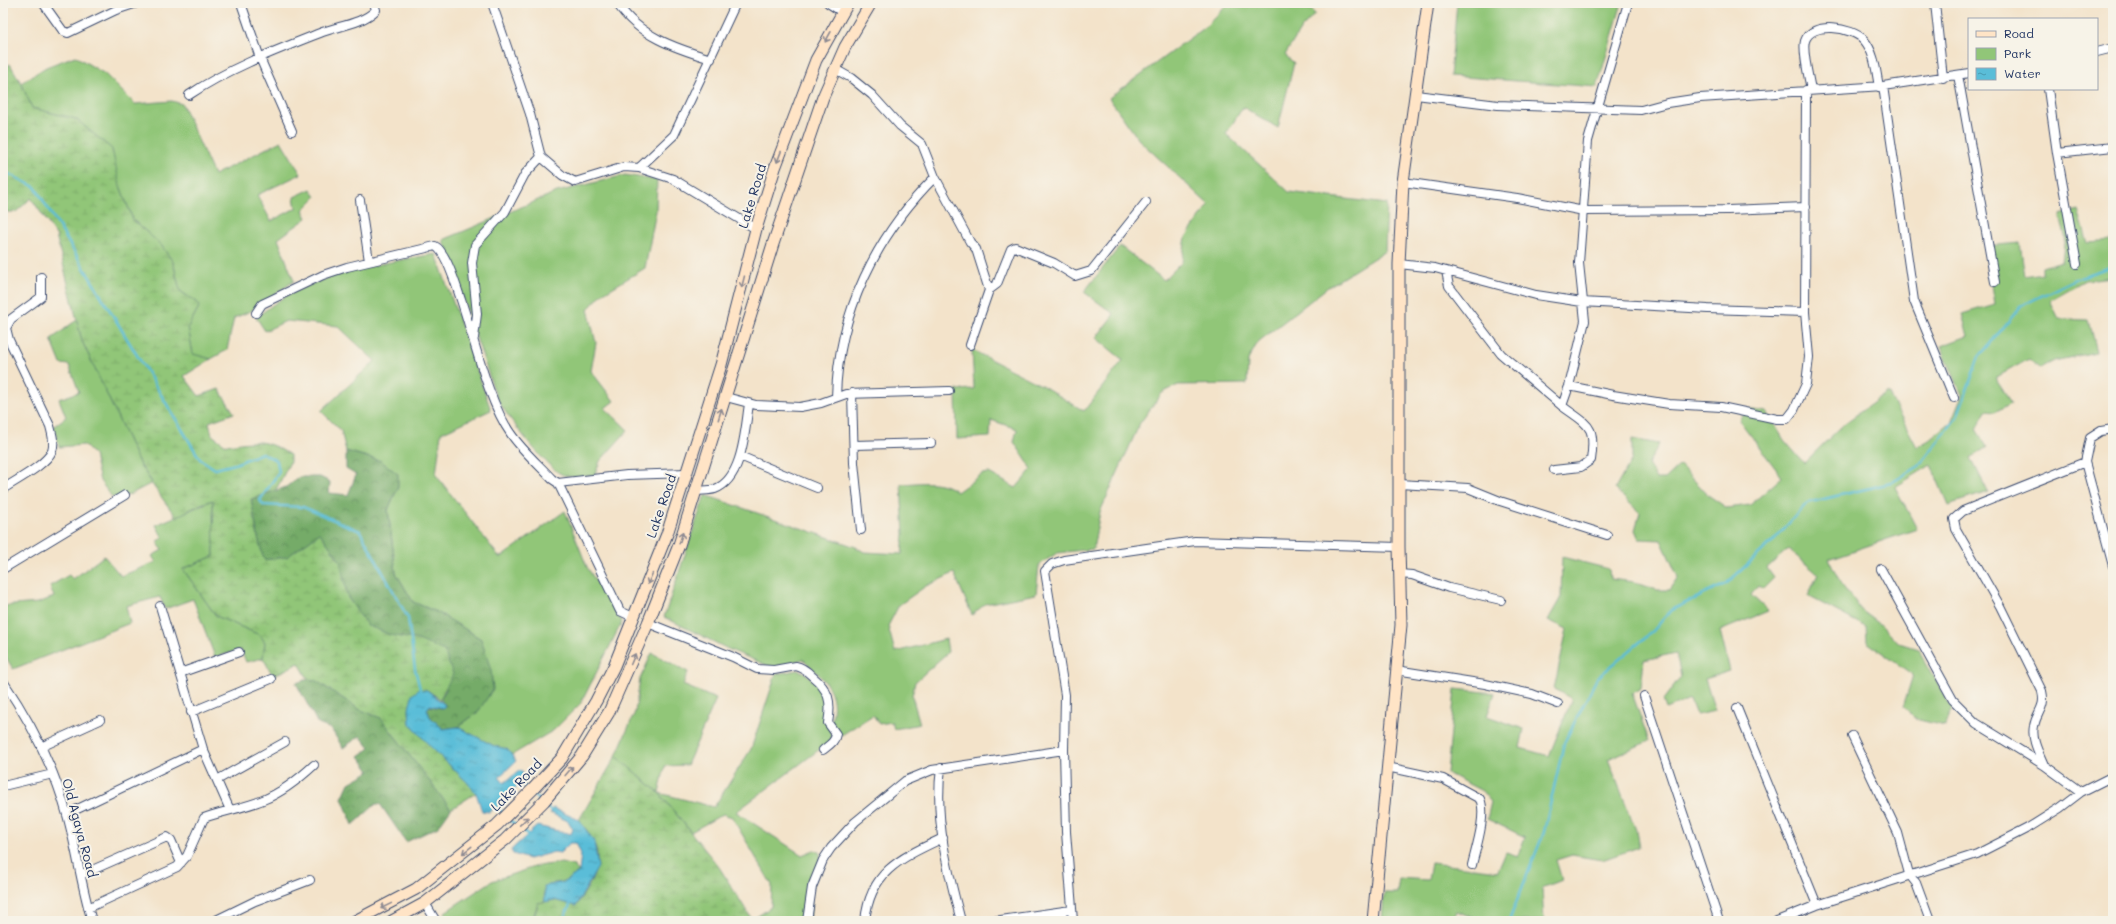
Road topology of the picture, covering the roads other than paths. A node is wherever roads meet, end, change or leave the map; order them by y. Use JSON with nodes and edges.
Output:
{"nodes":[{"id":1,"x":43,"y":3,"type":"edge"},
{"id":2,"x":137,"y":3,"type":"edge"},
{"id":3,"x":242,"y":3,"type":"edge"},
{"id":4,"x":374,"y":3,"type":"edge"},
{"id":5,"x":492,"y":3,"type":"edge"},
{"id":6,"x":616,"y":3,"type":"edge"},
{"id":7,"x":736,"y":3,"type":"edge"},
{"id":8,"x":828,"y":3,"type":"edge"},
{"id":9,"x":871,"y":3,"type":"edge"},
{"id":10,"x":1428,"y":3,"type":"edge"},
{"id":11,"x":1628,"y":3,"type":"edge"},
{"id":12,"x":1935,"y":3,"type":"edge"},
{"id":13,"x":845,"y":7,"type":"edge"},
{"id":14,"x":2113,"y":48,"type":"edge"},
{"id":15,"x":2098,"y":52,"type":"edge"},
{"id":16,"x":260,"y":58,"type":"junction"},
{"id":17,"x":711,"y":59,"type":"junction"},
{"id":18,"x":835,"y":69,"type":"junction"},
{"id":19,"x":1968,"y":74,"type":"edge"},
{"id":20,"x":1958,"y":75,"type":"junction"},
{"id":21,"x":1942,"y":78,"type":"junction"},
{"id":22,"x":1881,"y":86,"type":"junction"},
{"id":23,"x":1808,"y":90,"type":"junction"},
{"id":24,"x":2048,"y":90,"type":"edge"},
{"id":25,"x":1416,"y":94,"type":"junction"},
{"id":26,"x":189,"y":95,"type":"dead end"},
{"id":27,"x":1597,"y":109,"type":"junction"},
{"id":28,"x":292,"y":131,"type":"dead end"},
{"id":29,"x":2113,"y":147,"type":"edge"},
{"id":30,"x":2057,"y":153,"type":"junction"},
{"id":31,"x":542,"y":157,"type":"junction"},
{"id":32,"x":639,"y":168,"type":"junction"},
{"id":33,"x":935,"y":177,"type":"junction"},
{"id":34,"x":1404,"y":182,"type":"junction"},
{"id":35,"x":360,"y":200,"type":"dead end"},
{"id":36,"x":1146,"y":202,"type":"dead end"},
{"id":37,"x":1806,"y":207,"type":"junction"},
{"id":38,"x":1584,"y":211,"type":"junction"},
{"id":39,"x":756,"y":229,"type":"junction"},
{"id":40,"x":369,"y":261,"type":"junction"},
{"id":41,"x":1399,"y":264,"type":"junction"},
{"id":42,"x":2077,"y":264,"type":"dead end"},
{"id":43,"x":1446,"y":271,"type":"junction"},
{"id":44,"x":41,"y":277,"type":"dead end"},
{"id":45,"x":1995,"y":282,"type":"dead end"},
{"id":46,"x":989,"y":290,"type":"junction"},
{"id":47,"x":1582,"y":302,"type":"junction"},
{"id":48,"x":1805,"y":312,"type":"junction"},
{"id":49,"x":256,"y":313,"type":"dead end"},
{"id":50,"x":474,"y":338,"type":"junction"},
{"id":51,"x":970,"y":345,"type":"dead end"},
{"id":52,"x":1569,"y":386,"type":"junction"},
{"id":53,"x":949,"y":391,"type":"dead end"},
{"id":54,"x":852,"y":393,"type":"junction"},
{"id":55,"x":726,"y":397,"type":"junction"},
{"id":56,"x":836,"y":397,"type":"junction"},
{"id":57,"x":1954,"y":398,"type":"dead end"},
{"id":58,"x":749,"y":404,"type":"junction"},
{"id":59,"x":1562,"y":406,"type":"junction"},
{"id":60,"x":2113,"y":429,"type":"edge"},
{"id":61,"x":930,"y":443,"type":"dead end"},
{"id":62,"x":854,"y":445,"type":"junction"},
{"id":63,"x":740,"y":456,"type":"junction"},
{"id":64,"x":2085,"y":462,"type":"junction"},
{"id":65,"x":1554,"y":470,"type":"dead end"},
{"id":66,"x":687,"y":473,"type":"junction"},
{"id":67,"x":558,"y":483,"type":"junction"},
{"id":68,"x":1399,"y":484,"type":"junction"},
{"id":69,"x":817,"y":488,"type":"dead end"},
{"id":70,"x":3,"y":489,"type":"edge"},
{"id":71,"x":696,"y":491,"type":"junction"},
{"id":72,"x":125,"y":495,"type":"dead end"},
{"id":73,"x":861,"y":530,"type":"dead end"},
{"id":74,"x":1607,"y":534,"type":"dead end"},
{"id":75,"x":1399,"y":547,"type":"junction"},
{"id":76,"x":2113,"y":566,"type":"edge"},
{"id":77,"x":3,"y":569,"type":"edge"},
{"id":78,"x":1881,"y":569,"type":"dead end"},
{"id":79,"x":1399,"y":574,"type":"junction"},
{"id":80,"x":1501,"y":600,"type":"dead end"},
{"id":81,"x":160,"y":606,"type":"dead end"},
{"id":82,"x":633,"y":617,"type":"junction"},
{"id":83,"x":648,"y":623,"type":"junction"},
{"id":84,"x":239,"y":652,"type":"dead end"},
{"id":85,"x":1396,"y":670,"type":"junction"},
{"id":86,"x":180,"y":673,"type":"junction"},
{"id":87,"x":271,"y":679,"type":"dead end"},
{"id":88,"x":4,"y":684,"type":"edge"},
{"id":89,"x":1644,"y":696,"type":"dead end"},
{"id":90,"x":1558,"y":704,"type":"dead end"},
{"id":91,"x":1737,"y":708,"type":"dead end"},
{"id":92,"x":191,"y":712,"type":"junction"},
{"id":93,"x":100,"y":720,"type":"dead end"},
{"id":94,"x":1852,"y":736,"type":"dead end"},
{"id":95,"x":285,"y":742,"type":"dead end"},
{"id":96,"x":41,"y":747,"type":"junction"},
{"id":97,"x":202,"y":749,"type":"junction"},
{"id":98,"x":823,"y":750,"type":"dead end"},
{"id":99,"x":1064,"y":750,"type":"junction"},
{"id":100,"x":314,"y":765,"type":"dead end"},
{"id":101,"x":2044,"y":765,"type":"junction"},
{"id":102,"x":1386,"y":767,"type":"junction"},
{"id":103,"x":941,"y":768,"type":"junction"},
{"id":104,"x":53,"y":774,"type":"junction"},
{"id":105,"x":2113,"y":776,"type":"edge"},
{"id":106,"x":217,"y":780,"type":"junction"},
{"id":107,"x":3,"y":786,"type":"edge"},
{"id":108,"x":2081,"y":792,"type":"junction"},
{"id":109,"x":230,"y":810,"type":"junction"},
{"id":110,"x":67,"y":814,"type":"junction"},
{"id":111,"x":943,"y":838,"type":"junction"},
{"id":112,"x":182,"y":863,"type":"junction"},
{"id":113,"x":1472,"y":866,"type":"dead end"},
{"id":114,"x":1910,"y":874,"type":"junction"},
{"id":115,"x":81,"y":875,"type":"junction"},
{"id":116,"x":310,"y":880,"type":"dead end"},
{"id":117,"x":425,"y":904,"type":"junction"},
{"id":118,"x":1817,"y":905,"type":"junction"},
{"id":119,"x":88,"y":908,"type":"junction"},
{"id":120,"x":1071,"y":910,"type":"junction"},
{"id":121,"x":92,"y":921,"type":"edge"},
{"id":122,"x":214,"y":921,"type":"edge"},
{"id":123,"x":355,"y":921,"type":"edge"},
{"id":124,"x":392,"y":921,"type":"edge"},
{"id":125,"x":436,"y":921,"type":"edge"},
{"id":126,"x":807,"y":921,"type":"edge"},
{"id":127,"x":865,"y":921,"type":"edge"},
{"id":128,"x":961,"y":921,"type":"edge"},
{"id":129,"x":994,"y":921,"type":"edge"},
{"id":130,"x":1073,"y":921,"type":"edge"},
{"id":131,"x":1374,"y":921,"type":"edge"},
{"id":132,"x":1719,"y":921,"type":"edge"},
{"id":133,"x":1777,"y":921,"type":"edge"},
{"id":134,"x":1930,"y":921,"type":"edge"}],
"edges":[{"from":1,"to":2,"type":"street"},
{"from":3,"to":16,"type":"street"},
{"from":4,"to":16,"type":"street"},
{"from":5,"to":31,"type":"street"},
{"from":6,"to":17,"type":"street"},
{"from":7,"to":17,"type":"street"},
{"from":8,"to":13,"type":"street"},
{"from":9,"to":18,"type":"main road"},
{"from":10,"to":25,"type":"main road"},
{"from":11,"to":27,"type":"street"},
{"from":12,"to":21,"type":"street"},
{"from":13,"to":39,"type":"main road","name":"Lake Road","one_way":true},
{"from":14,"to":15,"type":"street"},
{"from":16,"to":26,"type":"street"},
{"from":16,"to":28,"type":"street"},
{"from":17,"to":32,"type":"street"},
{"from":18,"to":33,"type":"street"},
{"from":18,"to":55,"type":"main road"},
{"from":19,"to":20,"type":"street"},
{"from":20,"to":21,"type":"street"},
{"from":20,"to":45,"type":"street"},
{"from":21,"to":22,"type":"street"},
{"from":22,"to":23,"type":"street"},
{"from":22,"to":23,"type":"street"},
{"from":22,"to":57,"type":"street"},
{"from":23,"to":27,"type":"street"},
{"from":23,"to":37,"type":"street"},
{"from":24,"to":30,"type":"street"},
{"from":25,"to":27,"type":"street"},
{"from":25,"to":34,"type":"main road"},
{"from":27,"to":38,"type":"street"},
{"from":29,"to":30,"type":"street"},
{"from":30,"to":42,"type":"street"},
{"from":31,"to":32,"type":"street"},
{"from":31,"to":50,"type":"street"},
{"from":32,"to":39,"type":"street"},
{"from":33,"to":46,"type":"street"},
{"from":33,"to":56,"type":"street"},
{"from":34,"to":38,"type":"street"},
{"from":34,"to":41,"type":"main road"},
{"from":35,"to":40,"type":"street"},
{"from":36,"to":46,"type":"street"},
{"from":37,"to":38,"type":"street"},
{"from":37,"to":48,"type":"street"},
{"from":38,"to":47,"type":"street"},
{"from":39,"to":66,"type":"main road","name":"Lake Road","one_way":true},
{"from":40,"to":49,"type":"street"},
{"from":40,"to":50,"type":"street"},
{"from":41,"to":43,"type":"street"},
{"from":41,"to":68,"type":"main road"},
{"from":43,"to":47,"type":"street"},
{"from":43,"to":59,"type":"street"},
{"from":44,"to":70,"type":"street"},
{"from":46,"to":51,"type":"street"},
{"from":47,"to":48,"type":"street"},
{"from":47,"to":52,"type":"street"},
{"from":48,"to":52,"type":"street"},
{"from":50,"to":67,"type":"street"},
{"from":52,"to":59,"type":"street"},
{"from":53,"to":54,"type":"street"},
{"from":54,"to":56,"type":"street"},
{"from":54,"to":62,"type":"street"},
{"from":55,"to":58,"type":"street"},
{"from":71,"to":55,"type":"main road","one_way":true},
{"from":56,"to":58,"type":"street"},
{"from":58,"to":63,"type":"street"},
{"from":59,"to":65,"type":"street"},
{"from":60,"to":64,"type":"street"},
{"from":61,"to":62,"type":"street"},
{"from":62,"to":73,"type":"street"},
{"from":63,"to":69,"type":"street"},
{"from":63,"to":71,"type":"street"},
{"from":64,"to":76,"type":"street"},
{"from":64,"to":101,"type":"street"},
{"from":66,"to":67,"type":"street"},
{"from":66,"to":82,"type":"main road","name":"Lake Road","one_way":true},
{"from":67,"to":82,"type":"street"},
{"from":68,"to":74,"type":"street"},
{"from":68,"to":75,"type":"main road"},
{"from":83,"to":71,"type":"main road","one_way":true},
{"from":72,"to":77,"type":"street"},
{"from":75,"to":79,"type":"main road"},
{"from":75,"to":99,"type":"street"},
{"from":78,"to":101,"type":"street"},
{"from":79,"to":80,"type":"street"},
{"from":79,"to":85,"type":"main road"},
{"from":81,"to":86,"type":"street"},
{"from":82,"to":123,"type":"main road","name":"Lake Road","one_way":true},
{"from":83,"to":98,"type":"street"},
{"from":117,"to":83,"type":"main road","one_way":true},
{"from":84,"to":86,"type":"street"},
{"from":85,"to":90,"type":"street"},
{"from":85,"to":102,"type":"main road"},
{"from":86,"to":92,"type":"street"},
{"from":87,"to":92,"type":"street"},
{"from":88,"to":96,"type":"street","name":"Old Agaya Road"},
{"from":89,"to":132,"type":"street"},
{"from":91,"to":118,"type":"street"},
{"from":92,"to":97,"type":"street"},
{"from":93,"to":96,"type":"street"},
{"from":94,"to":114,"type":"street"},
{"from":95,"to":106,"type":"street"},
{"from":96,"to":104,"type":"street","name":"Old Agaya Road"},
{"from":97,"to":106,"type":"street"},
{"from":97,"to":110,"type":"street"},
{"from":99,"to":103,"type":"street"},
{"from":99,"to":120,"type":"street"},
{"from":100,"to":109,"type":"street"},
{"from":101,"to":108,"type":"street"},
{"from":102,"to":113,"type":"street"},
{"from":102,"to":131,"type":"main road"},
{"from":103,"to":111,"type":"street"},
{"from":103,"to":126,"type":"street"},
{"from":104,"to":107,"type":"street"},
{"from":104,"to":110,"type":"street","name":"Old Agaya Road"},
{"from":105,"to":108,"type":"street"},
{"from":106,"to":109,"type":"street"},
{"from":108,"to":114,"type":"street"},
{"from":109,"to":112,"type":"street"},
{"from":110,"to":115,"type":"street","name":"Old Agaya Road"},
{"from":111,"to":127,"type":"street"},
{"from":111,"to":128,"type":"street"},
{"from":112,"to":115,"type":"street"},
{"from":112,"to":119,"type":"street"},
{"from":114,"to":118,"type":"street"},
{"from":114,"to":134,"type":"street"},
{"from":115,"to":119,"type":"street","name":"Old Agaya Road"},
{"from":116,"to":122,"type":"street"},
{"from":117,"to":124,"type":"main road"},
{"from":117,"to":125,"type":"street"},
{"from":118,"to":133,"type":"street"},
{"from":119,"to":121,"type":"street","name":"Old Agaya Road"},
{"from":120,"to":129,"type":"street"},
{"from":120,"to":130,"type":"street"}]}
